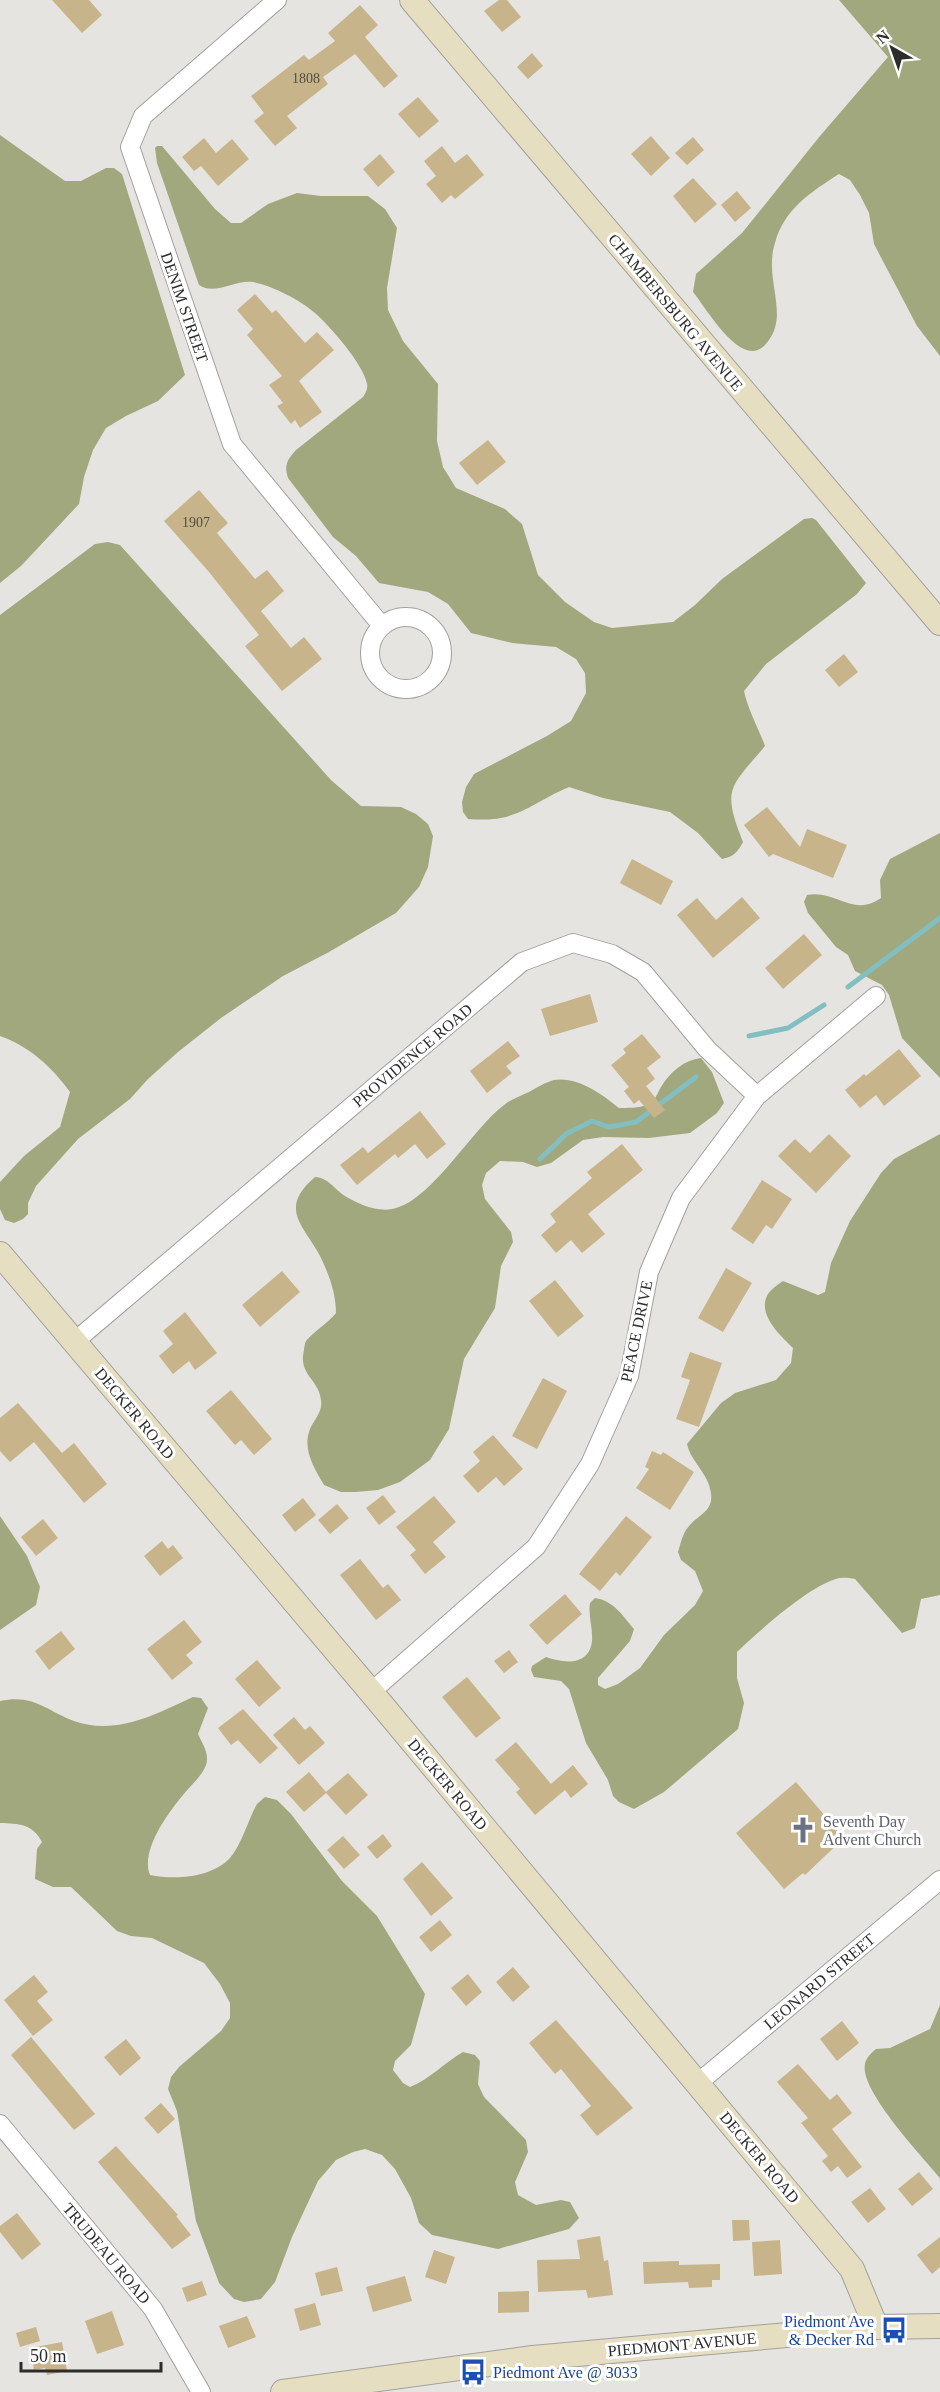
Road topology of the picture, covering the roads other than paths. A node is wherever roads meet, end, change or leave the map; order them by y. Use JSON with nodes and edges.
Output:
{"nodes":[{"id":1,"x":277,"y":0,"type":"edge"},
{"id":2,"x":412,"y":0,"type":"edge"},
{"id":3,"x":940,"y":623,"type":"edge"},
{"id":4,"x":382,"y":626,"type":"junction"},
{"id":5,"x":876,"y":996,"type":"dead end"},
{"id":6,"x":757,"y":1096,"type":"junction"},
{"id":7,"x":0,"y":1254,"type":"edge"},
{"id":8,"x":74,"y":1342,"type":"junction"},
{"id":9,"x":371,"y":1692,"type":"junction"},
{"id":10,"x":940,"y":1880,"type":"edge"},
{"id":11,"x":698,"y":2083,"type":"junction"},
{"id":12,"x":0,"y":2124,"type":"edge"},
{"id":13,"x":940,"y":2326,"type":"edge"},
{"id":14,"x":876,"y":2327,"type":"junction"},
{"id":15,"x":201,"y":2392,"type":"edge"},
{"id":16,"x":283,"y":2392,"type":"edge"}],
"edges":[{"from":1,"to":4,"type":"street","name":"DENIM STREET"},
{"from":2,"to":3,"type":"street","name":"CHAMBERSBURG AVENUE"},
{"from":4,"to":4,"type":"street"},
{"from":5,"to":6,"type":"street","name":"PEACE DRIVE"},
{"from":6,"to":8,"type":"street","name":"PROVIDENCE ROAD"},
{"from":6,"to":9,"type":"street","name":"PEACE DRIVE"},
{"from":7,"to":8,"type":"street","name":"DECKER ROAD"},
{"from":8,"to":9,"type":"street","name":"DECKER ROAD"},
{"from":9,"to":11,"type":"street","name":"DECKER ROAD"},
{"from":10,"to":11,"type":"street","name":"LEONARD STREET"},
{"from":11,"to":14,"type":"street","name":"DECKER ROAD"},
{"from":12,"to":15,"type":"street","name":"TRUDEAU ROAD"},
{"from":13,"to":14,"type":"street","name":"PIEDMONT AVENUE"},
{"from":14,"to":16,"type":"street","name":"PIEDMONT AVENUE"}]}
